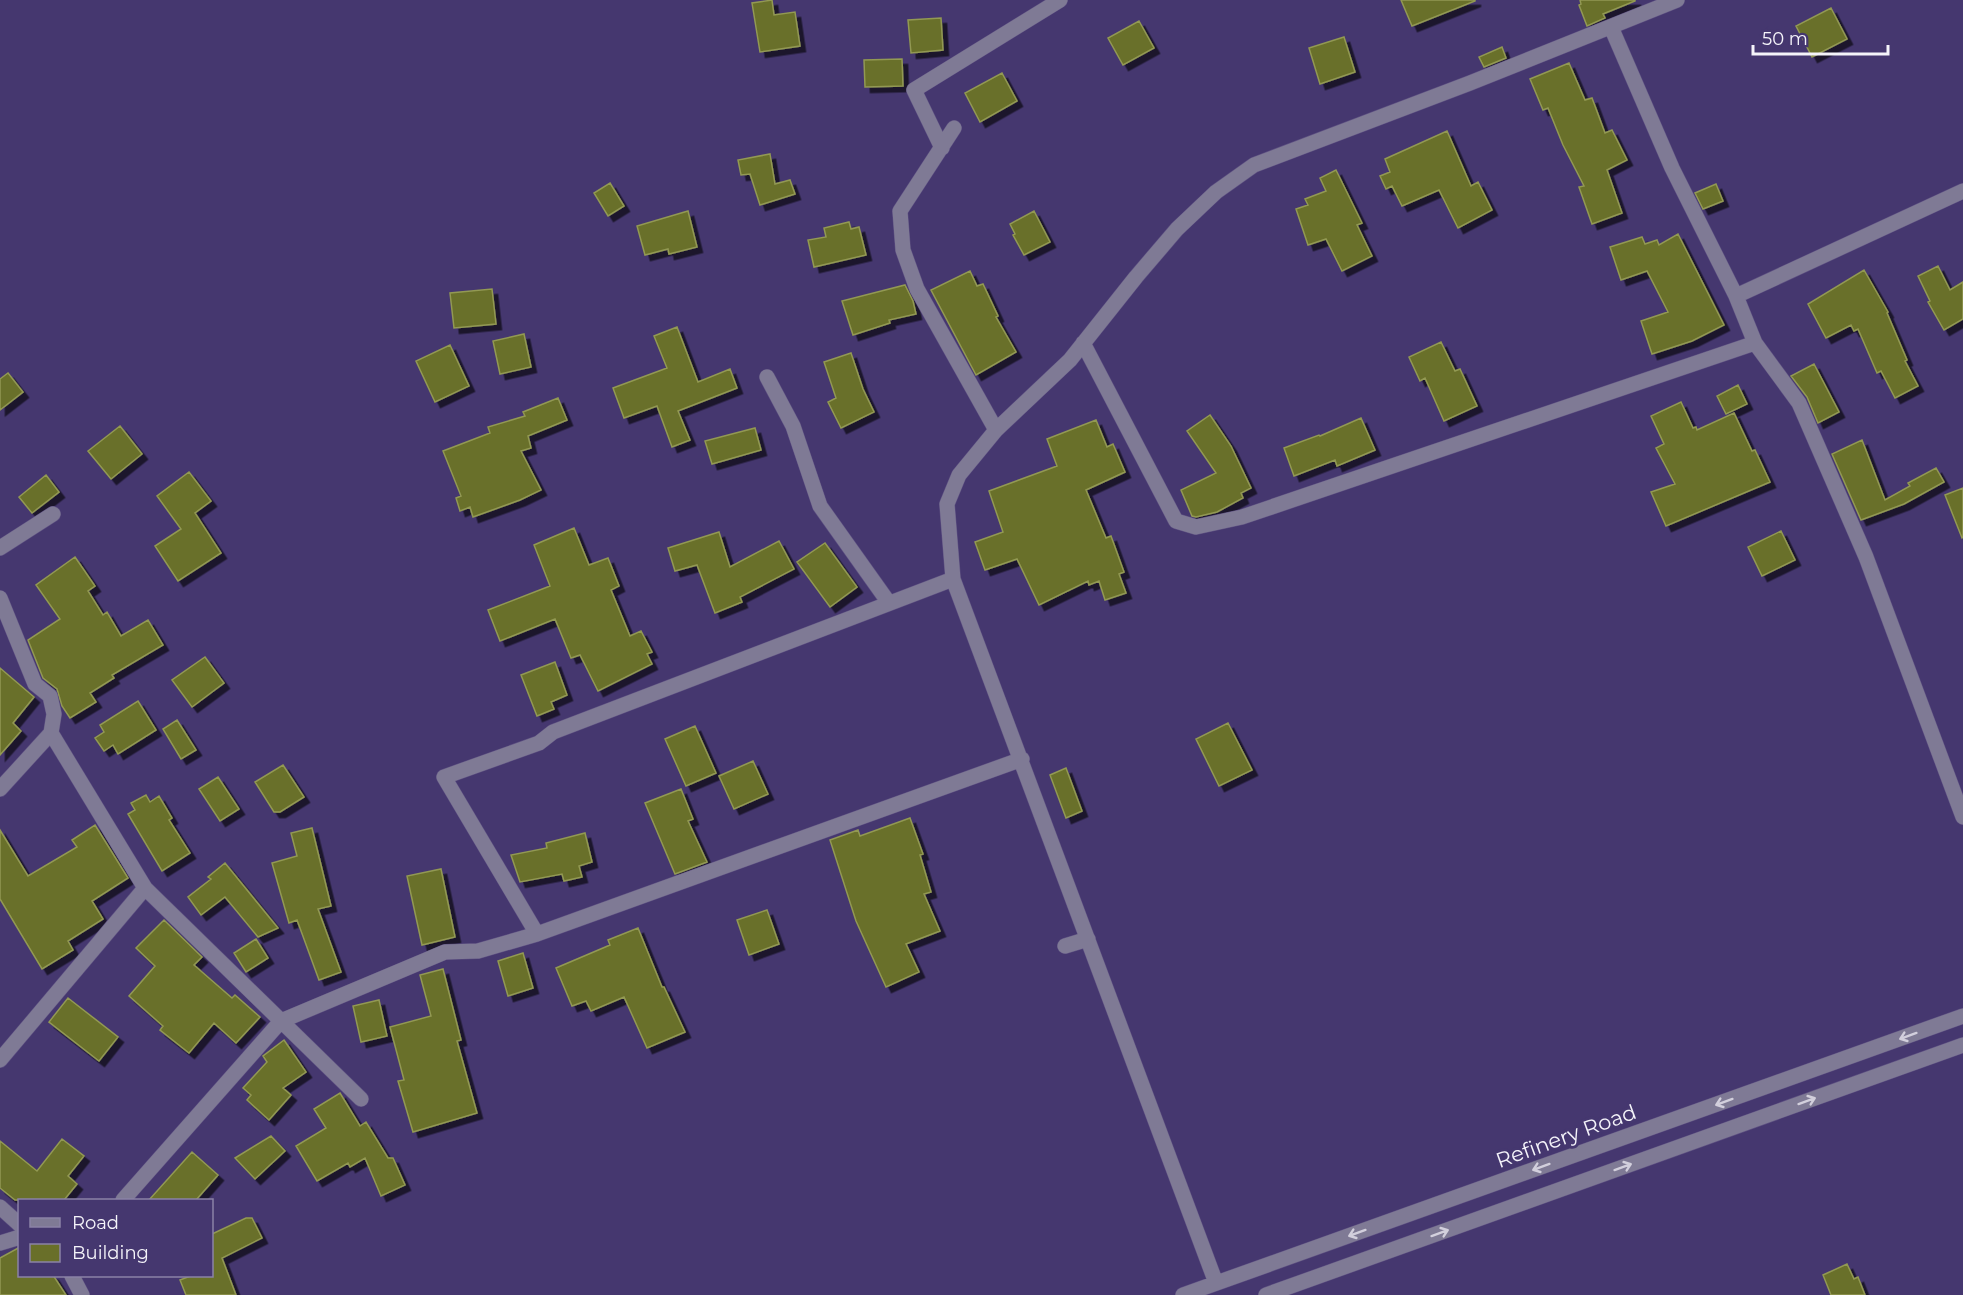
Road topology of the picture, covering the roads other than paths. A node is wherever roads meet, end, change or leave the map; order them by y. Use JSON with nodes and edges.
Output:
{"nodes":[{"id":1,"x":1060,"y":0,"type":"edge"},
{"id":2,"x":1677,"y":0,"type":"edge"},
{"id":3,"x":1611,"y":27,"type":"junction"},
{"id":4,"x":954,"y":128,"type":"dead end"},
{"id":5,"x":942,"y":148,"type":"junction"},
{"id":6,"x":1963,"y":191,"type":"edge"},
{"id":7,"x":1736,"y":296,"type":"junction"},
{"id":8,"x":1083,"y":343,"type":"junction"},
{"id":9,"x":1755,"y":343,"type":"junction"},
{"id":10,"x":767,"y":377,"type":"dead end"},
{"id":11,"x":996,"y":429,"type":"junction"},
{"id":12,"x":53,"y":514,"type":"dead end"},
{"id":13,"x":0,"y":548,"type":"edge"},
{"id":14,"x":953,"y":579,"type":"junction"},
{"id":15,"x":0,"y":598,"type":"edge"},
{"id":16,"x":889,"y":603,"type":"junction"},
{"id":17,"x":51,"y":733,"type":"junction"},
{"id":18,"x":1022,"y":759,"type":"junction"},
{"id":19,"x":0,"y":789,"type":"edge"},
{"id":20,"x":1963,"y":817,"type":"edge"},
{"id":21,"x":145,"y":888,"type":"junction"},
{"id":22,"x":537,"y":934,"type":"junction"},
{"id":23,"x":1089,"y":939,"type":"junction"},
{"id":24,"x":1065,"y":946,"type":"dead end"},
{"id":25,"x":1963,"y":1016,"type":"edge"},
{"id":26,"x":281,"y":1021,"type":"junction"},
{"id":27,"x":1963,"y":1045,"type":"edge"},
{"id":28,"x":0,"y":1060,"type":"edge"},
{"id":29,"x":361,"y":1099,"type":"dead end"},
{"id":30,"x":124,"y":1199,"type":"edge"},
{"id":31,"x":0,"y":1207,"type":"edge"},
{"id":32,"x":18,"y":1223,"type":"edge"},
{"id":33,"x":18,"y":1238,"type":"edge"},
{"id":34,"x":0,"y":1243,"type":"edge"},
{"id":35,"x":73,"y":1277,"type":"edge"},
{"id":36,"x":1216,"y":1283,"type":"junction"},
{"id":37,"x":82,"y":1295,"type":"edge"},
{"id":38,"x":1183,"y":1295,"type":"edge"},
{"id":39,"x":1266,"y":1295,"type":"edge"}],
"edges":[{"from":1,"to":5,"type":"street"},
{"from":2,"to":3,"type":"street"},
{"from":3,"to":7,"type":"street"},
{"from":3,"to":8,"type":"street"},
{"from":4,"to":5,"type":"street"},
{"from":5,"to":11,"type":"street"},
{"from":6,"to":7,"type":"street"},
{"from":7,"to":9,"type":"street"},
{"from":8,"to":9,"type":"street"},
{"from":8,"to":11,"type":"street"},
{"from":9,"to":20,"type":"street"},
{"from":10,"to":16,"type":"street"},
{"from":11,"to":14,"type":"street"},
{"from":12,"to":13,"type":"street"},
{"from":14,"to":16,"type":"street"},
{"from":14,"to":18,"type":"street"},
{"from":15,"to":17,"type":"street"},
{"from":16,"to":22,"type":"street"},
{"from":17,"to":19,"type":"street"},
{"from":17,"to":21,"type":"street"},
{"from":18,"to":22,"type":"street"},
{"from":18,"to":23,"type":"street"},
{"from":21,"to":26,"type":"street"},
{"from":21,"to":28,"type":"street"},
{"from":22,"to":26,"type":"street"},
{"from":23,"to":24,"type":"street"},
{"from":23,"to":36,"type":"street"},
{"from":25,"to":36,"type":"street","name":"Refinery Road","one_way":true},
{"from":26,"to":29,"type":"street"},
{"from":26,"to":30,"type":"street"},
{"from":39,"to":27,"type":"street","one_way":true},
{"from":31,"to":32,"type":"street"},
{"from":33,"to":34,"type":"street"},
{"from":35,"to":37,"type":"street"},
{"from":36,"to":38,"type":"street","name":"Refinery Road"}]}
